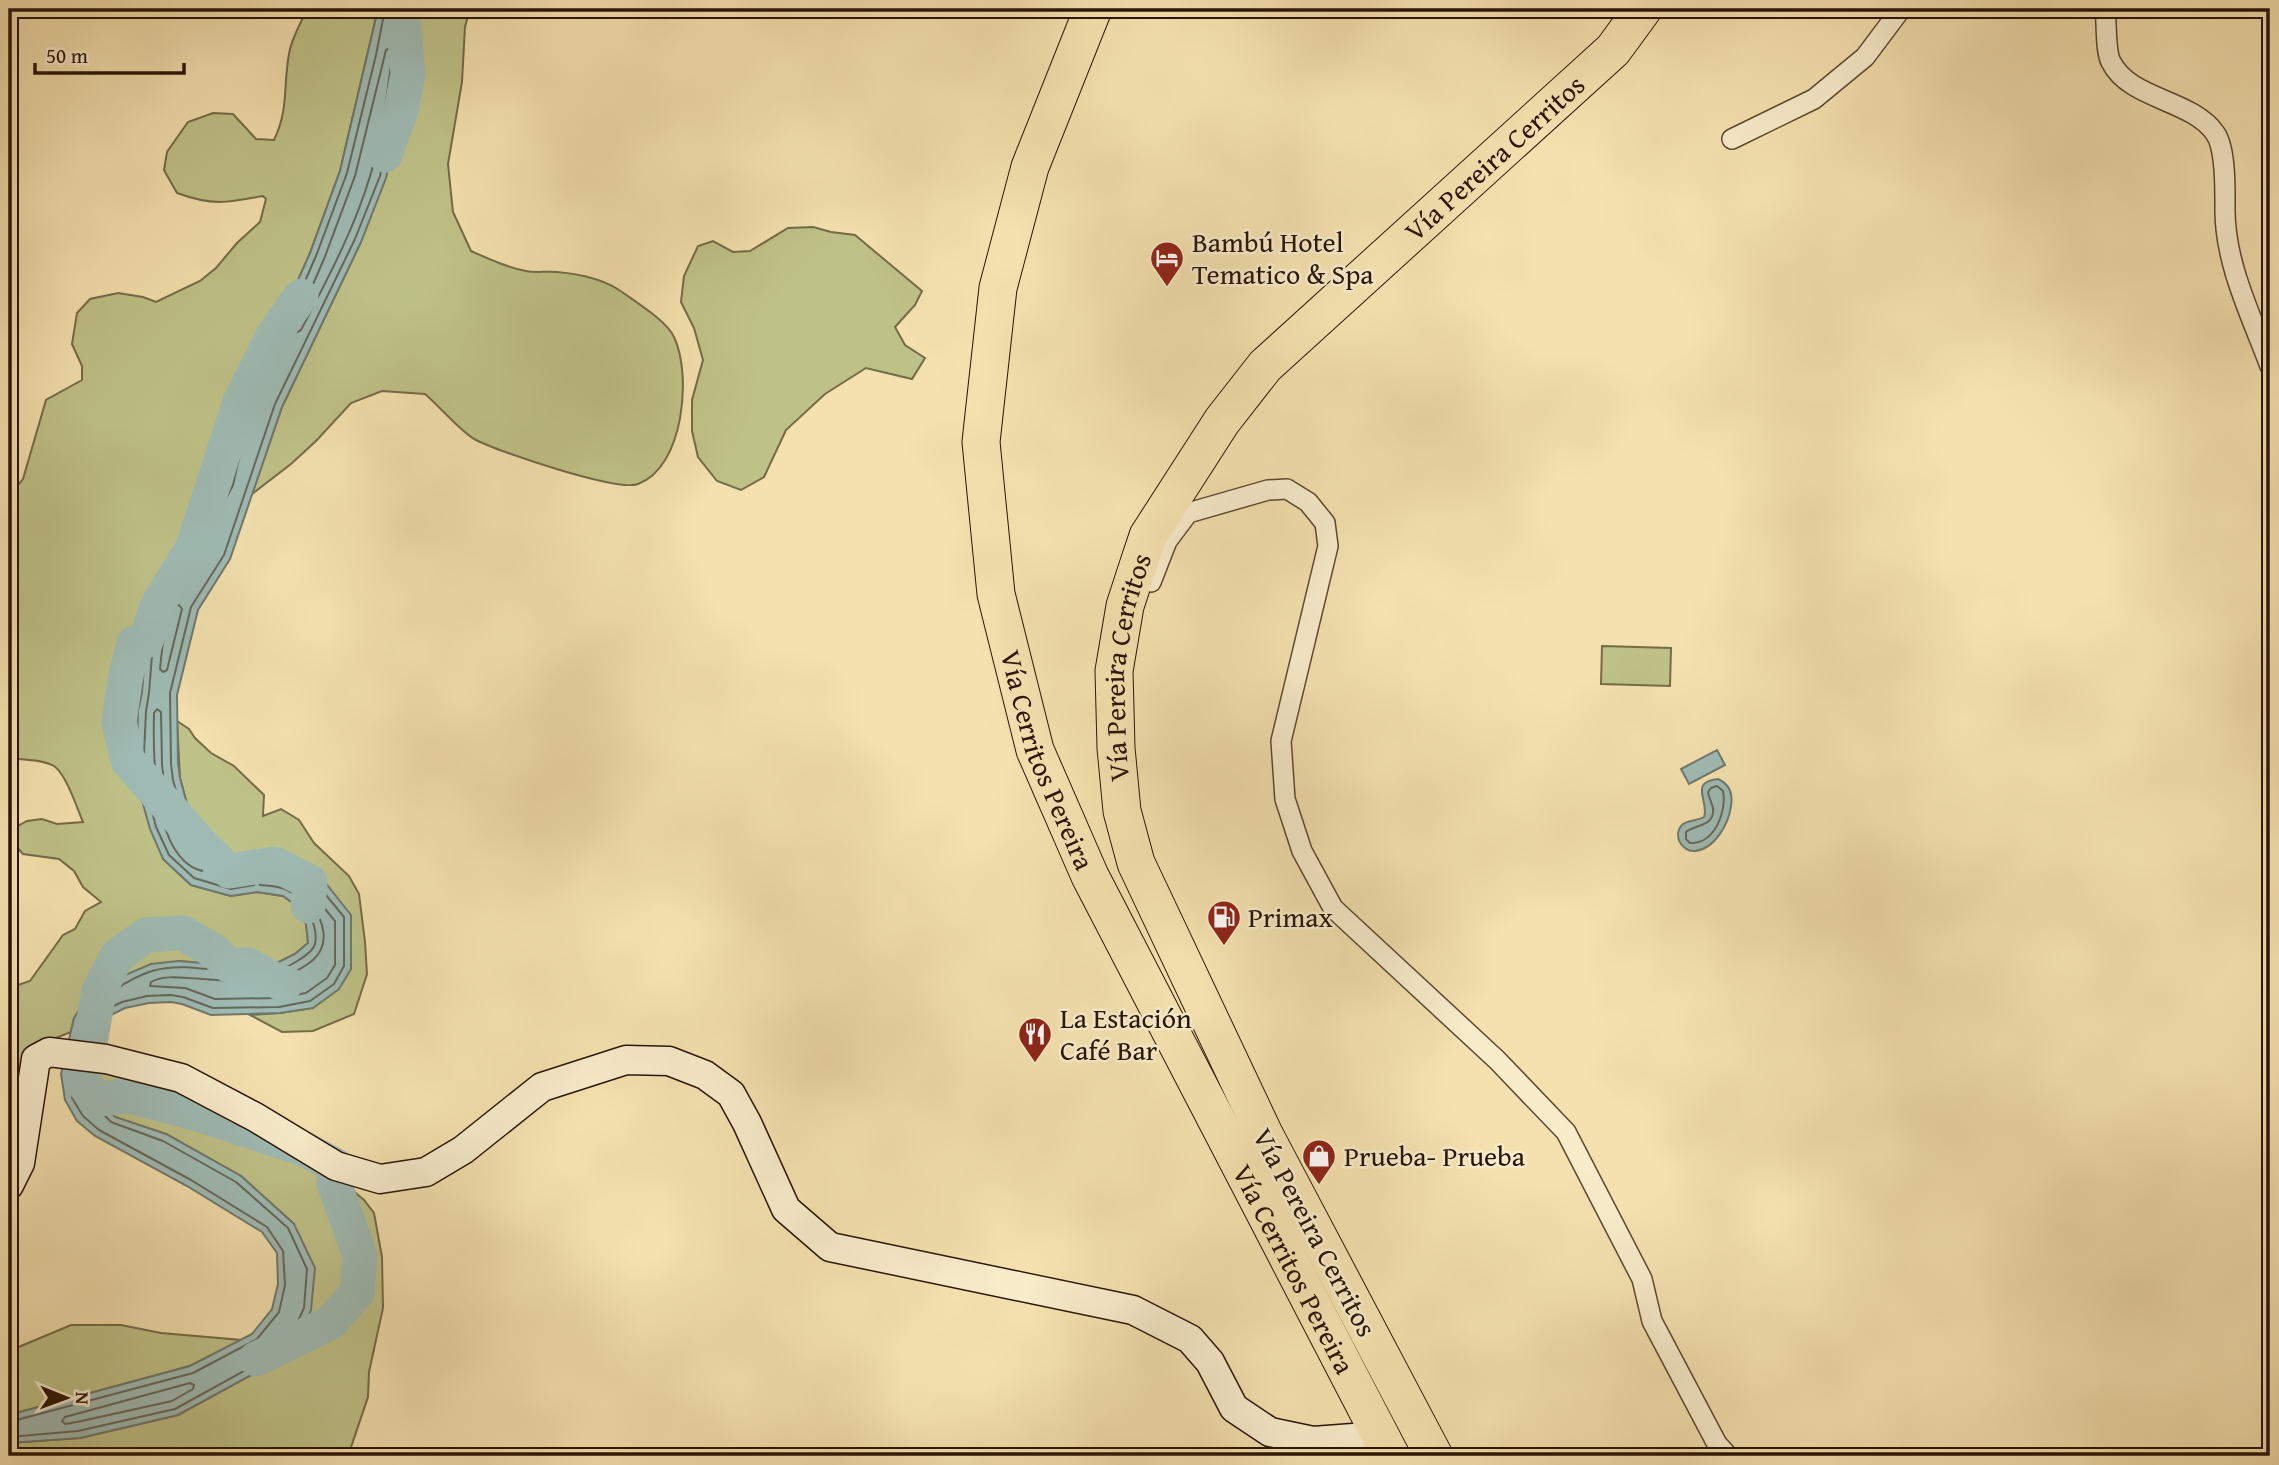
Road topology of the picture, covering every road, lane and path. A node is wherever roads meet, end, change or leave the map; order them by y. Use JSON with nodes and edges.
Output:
{"nodes":[{"id":1,"x":1093,"y":9,"type":"edge"},
{"id":2,"x":1643,"y":9,"type":"edge"},
{"id":3,"x":1901,"y":9,"type":"edge"},
{"id":4,"x":2105,"y":9,"type":"edge"},
{"id":5,"x":1732,"y":139,"type":"dead end"},
{"id":6,"x":2270,"y":366,"type":"edge"},
{"id":7,"x":1120,"y":630,"type":"junction"},
{"id":8,"x":9,"y":1185,"type":"edge"},
{"id":9,"x":1386,"y":1446,"type":"edge"},
{"id":10,"x":1433,"y":1456,"type":"edge"},
{"id":11,"x":1728,"y":1456,"type":"edge"}],
"edges":[{"from":1,"to":9,"type":"highway","name":"Vía Cerritos Pereira"},
{"from":2,"to":7,"type":"highway","name":"Vía Pereira Cerritos"},
{"from":3,"to":5,"type":"street"},
{"from":4,"to":6,"type":"street"},
{"from":7,"to":10,"type":"highway","name":"Vía Pereira Cerritos"},
{"from":7,"to":11,"type":"street"},
{"from":8,"to":9,"type":"street"}]}
